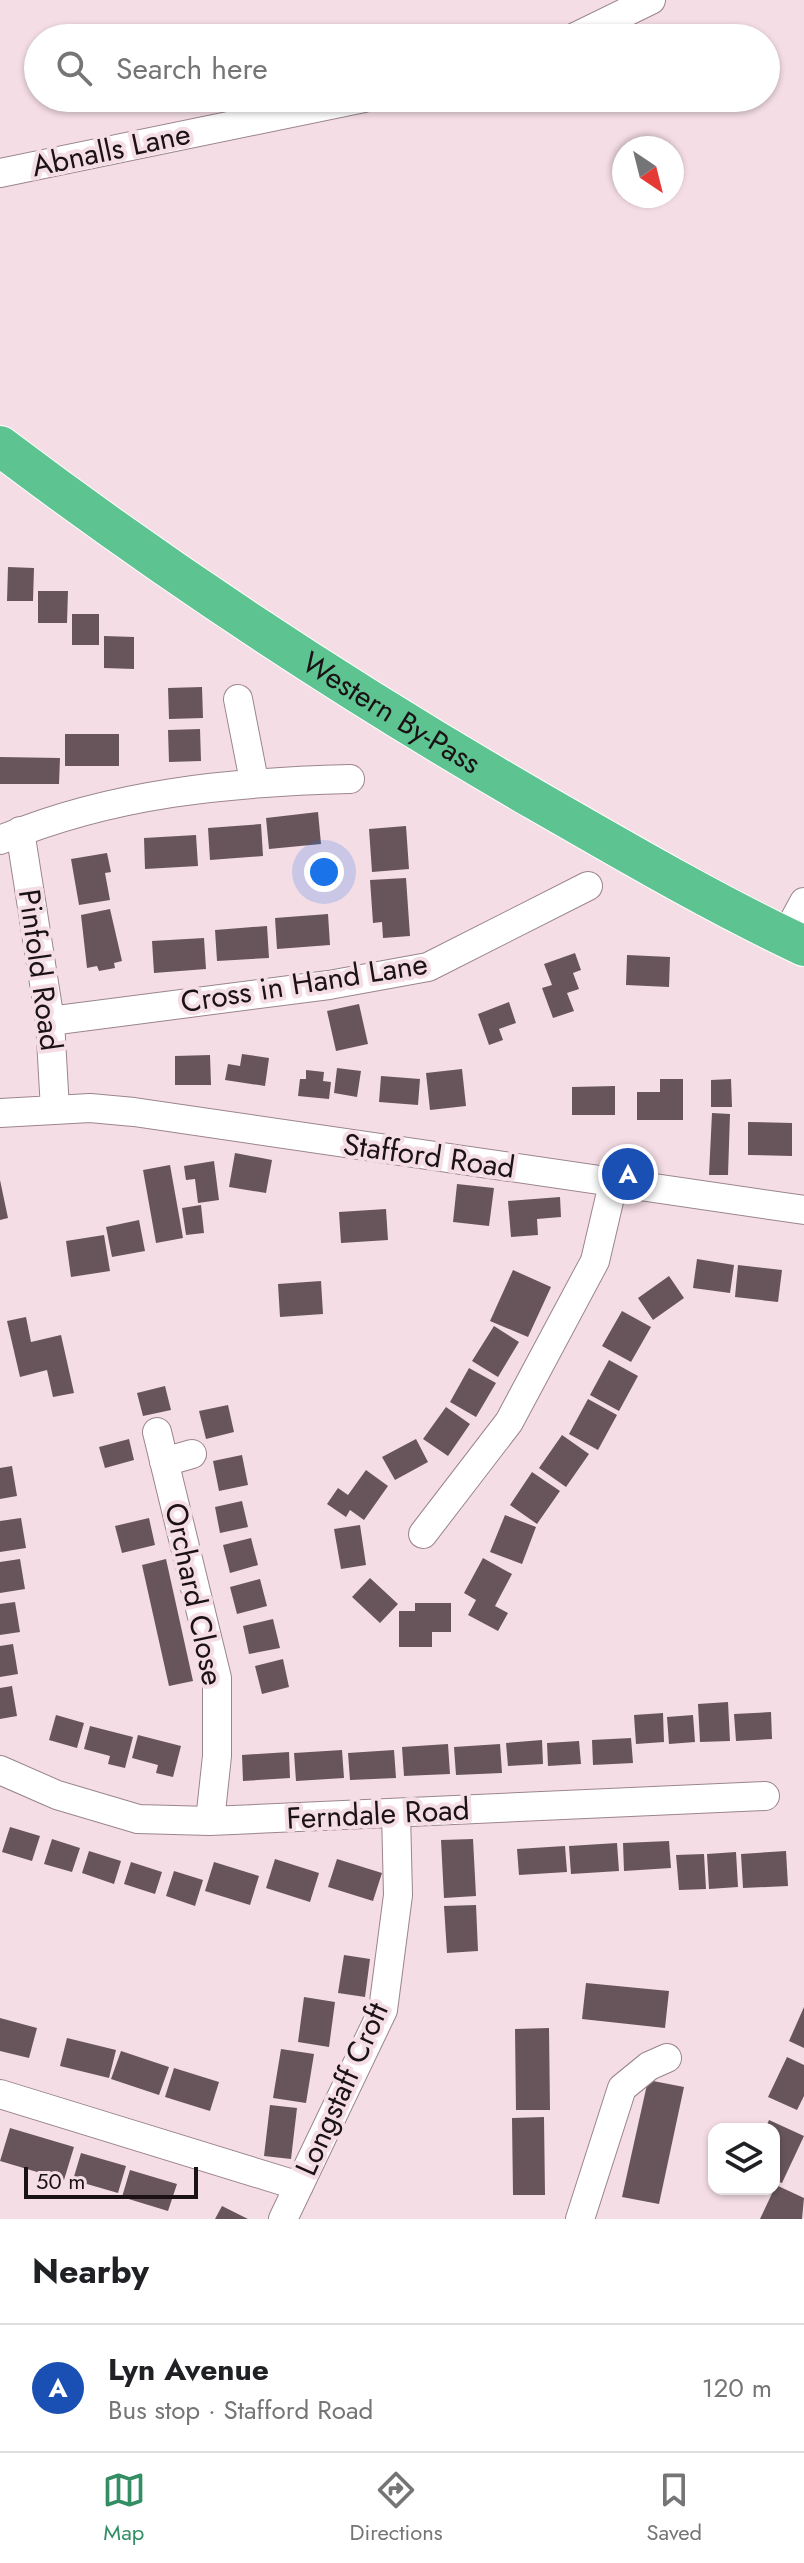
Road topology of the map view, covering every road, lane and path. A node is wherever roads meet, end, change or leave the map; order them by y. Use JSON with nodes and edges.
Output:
{"nodes":[{"id":1,"x":651,"y":0,"type":"edge"},
{"id":2,"x":602,"y":24,"type":"edge"},
{"id":3,"x":296,"y":112,"type":"edge"},
{"id":4,"x":0,"y":173,"type":"edge"},
{"id":5,"x":0,"y":446,"type":"edge"},
{"id":6,"x":238,"y":699,"type":"dead end"},
{"id":7,"x":350,"y":779,"type":"dead end"},
{"id":8,"x":254,"y":781,"type":"junction"},
{"id":9,"x":10,"y":835,"type":"edge"},
{"id":10,"x":588,"y":886,"type":"dead end"},
{"id":11,"x":804,"y":902,"type":"edge"},
{"id":12,"x":794,"y":942,"type":"edge"},
{"id":13,"x":50,"y":1021,"type":"junction"},
{"id":14,"x":55,"y":1110,"type":"junction"},
{"id":15,"x":0,"y":1113,"type":"edge"},
{"id":16,"x":613,"y":1184,"type":"junction"},
{"id":17,"x":804,"y":1210,"type":"edge"},
{"id":18,"x":157,"y":1432,"type":"dead end"},
{"id":19,"x":192,"y":1454,"type":"dead end"},
{"id":20,"x":164,"y":1462,"type":"junction"},
{"id":21,"x":423,"y":1534,"type":"dead end"},
{"id":22,"x":0,"y":1770,"type":"edge"},
{"id":23,"x":765,"y":1796,"type":"dead end"},
{"id":24,"x":396,"y":1813,"type":"junction"},
{"id":25,"x":210,"y":1821,"type":"junction"},
{"id":26,"x":667,"y":2058,"type":"dead end"},
{"id":27,"x":0,"y":2094,"type":"edge"},
{"id":28,"x":299,"y":2186,"type":"junction"},
{"id":29,"x":283,"y":2219,"type":"edge"},
{"id":30,"x":580,"y":2219,"type":"edge"}],
"edges":[{"from":1,"to":2,"type":"street"},
{"from":3,"to":4,"type":"street","name":"Abnalls Lane"},
{"from":5,"to":12,"type":"highway","name":"Western By-Pass"},
{"from":6,"to":8,"type":"street"},
{"from":7,"to":8,"type":"street"},
{"from":8,"to":9,"type":"street"},
{"from":9,"to":13,"type":"street","name":"Pinfold Road"},
{"from":10,"to":13,"type":"street","name":"Cross in Hand Lane"},
{"from":11,"to":12,"type":"street"},
{"from":13,"to":14,"type":"street","name":"Pinfold Road"},
{"from":14,"to":15,"type":"street","name":"Stafford Road"},
{"from":14,"to":16,"type":"street","name":"Stafford Road"},
{"from":16,"to":17,"type":"street","name":"Stafford Road"},
{"from":16,"to":21,"type":"street"},
{"from":18,"to":20,"type":"street","name":"Orchard Close"},
{"from":19,"to":20,"type":"street","name":"Orchard Close"},
{"from":20,"to":25,"type":"street","name":"Orchard Close"},
{"from":22,"to":25,"type":"street","name":"Ferndale Road"},
{"from":23,"to":24,"type":"street","name":"Ferndale Road"},
{"from":24,"to":25,"type":"street","name":"Ferndale Road"},
{"from":24,"to":28,"type":"street","name":"Longstaff Croft"},
{"from":26,"to":30,"type":"street"},
{"from":27,"to":28,"type":"street"},
{"from":28,"to":29,"type":"street","name":"Longstaff Croft"}]}
